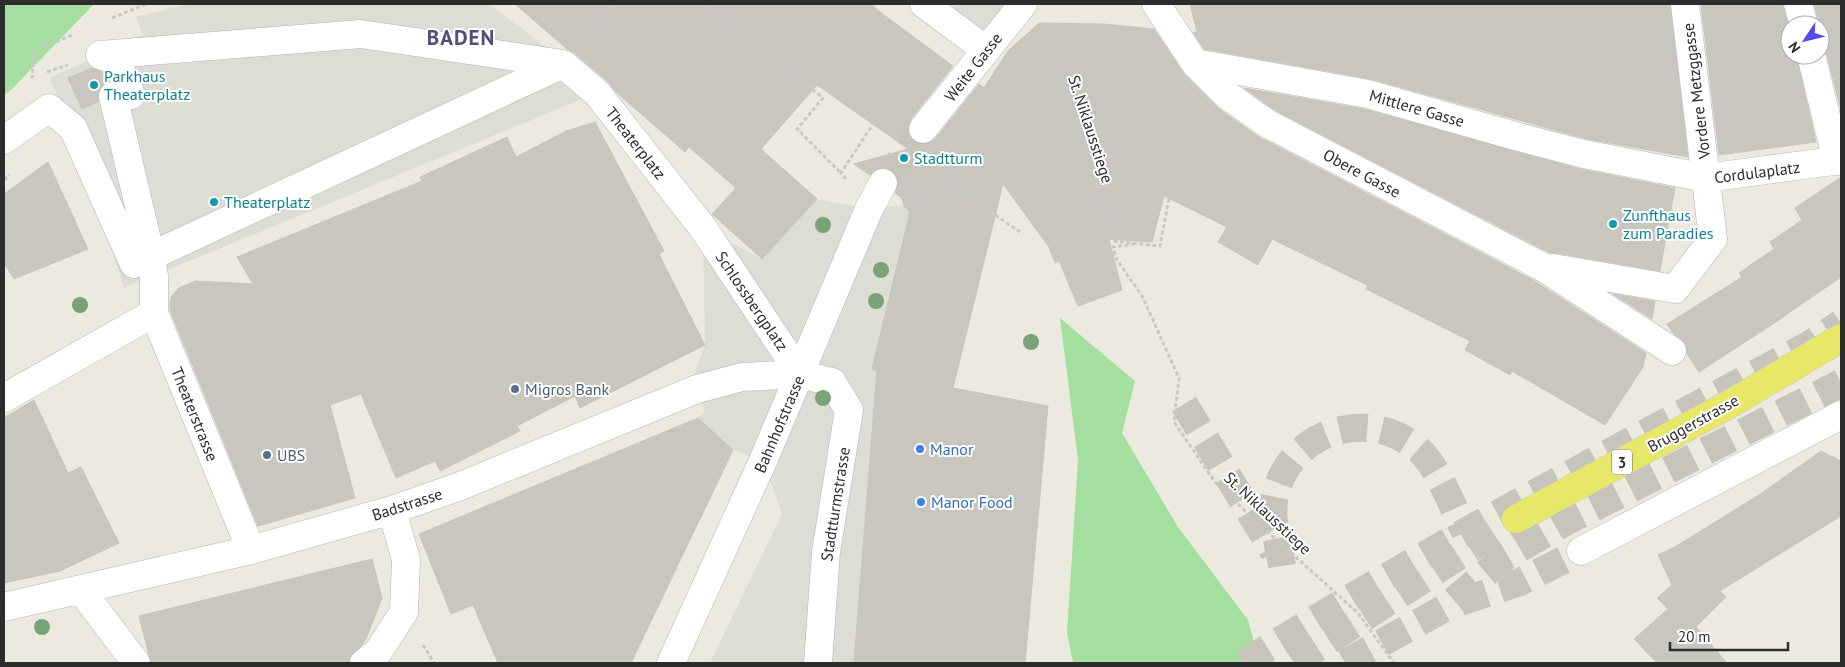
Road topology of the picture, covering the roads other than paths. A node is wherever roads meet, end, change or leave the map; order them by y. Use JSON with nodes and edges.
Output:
{"nodes":[{"id":1,"x":924,"y":4,"type":"edge"},
{"id":2,"x":1023,"y":4,"type":"edge"},
{"id":3,"x":1156,"y":4,"type":"edge"},
{"id":4,"x":1685,"y":4,"type":"edge"},
{"id":5,"x":986,"y":50,"type":"junction"},
{"id":6,"x":1195,"y":63,"type":"junction"},
{"id":7,"x":563,"y":64,"type":"junction"},
{"id":8,"x":1814,"y":65,"type":"edge"},
{"id":9,"x":923,"y":129,"type":"tunnel mouth"},
{"id":10,"x":4,"y":140,"type":"edge"},
{"id":11,"x":1839,"y":161,"type":"edge"},
{"id":12,"x":1706,"y":178,"type":"junction"},
{"id":13,"x":883,"y":184,"type":"tunnel mouth"},
{"id":14,"x":703,"y":228,"type":"joint"},
{"id":15,"x":153,"y":266,"type":"junction"},
{"id":16,"x":1541,"y":266,"type":"junction"},
{"id":17,"x":1675,"y":289,"type":"joint"},
{"id":18,"x":154,"y":313,"type":"junction"},
{"id":19,"x":1841,"y":338,"type":"edge"},
{"id":20,"x":1672,"y":351,"type":"dead end"},
{"id":21,"x":800,"y":374,"type":"junction"},
{"id":22,"x":4,"y":398,"type":"edge"},
{"id":23,"x":1841,"y":415,"type":"edge"},
{"id":24,"x":392,"y":510,"type":"junction"},
{"id":25,"x":1516,"y":520,"type":"tunnel mouth"},
{"id":26,"x":251,"y":550,"type":"junction"},
{"id":27,"x":1581,"y":551,"type":"tunnel mouth"},
{"id":28,"x":81,"y":590,"type":"junction"},
{"id":29,"x":4,"y":607,"type":"edge"},
{"id":30,"x":136,"y":663,"type":"edge"},
{"id":31,"x":364,"y":663,"type":"edge"},
{"id":32,"x":671,"y":663,"type":"edge"},
{"id":33,"x":818,"y":663,"type":"edge"}],
"edges":[{"from":1,"to":5,"type":"street"},
{"from":2,"to":5,"type":"street","name":"Weite Gasse"},
{"from":3,"to":6,"type":"street"},
{"from":4,"to":12,"type":"street","name":"Vordere Metzggasse"},
{"from":5,"to":9,"type":"street","name":"Weite Gasse"},
{"from":6,"to":12,"type":"street","name":"Mittlere Gasse"},
{"from":6,"to":16,"type":"street","name":"Obere Gasse"},
{"from":7,"to":14,"type":"street","name":"Theaterplatz"},
{"from":7,"to":15,"type":"street"},
{"from":7,"to":15,"type":"street"},
{"from":8,"to":11,"type":"street"},
{"from":10,"to":15,"type":"street"},
{"from":11,"to":12,"type":"street","name":"Cordulaplatz"},
{"from":12,"to":17,"type":"street","name":"Cordulaplatz"},
{"from":13,"to":21,"type":"street","name":"Bahnhofstrasse"},
{"from":14,"to":21,"type":"street","name":"Schlossbergplatz"},
{"from":15,"to":18,"type":"street","name":"Theaterstrasse"},
{"from":16,"to":17,"type":"street","name":"Obere Gasse"},
{"from":16,"to":20,"type":"street","name":"Obere Gasse"},
{"from":18,"to":22,"type":"street"},
{"from":18,"to":26,"type":"street","name":"Theaterstrasse"},
{"from":19,"to":25,"type":"main road","name":"Bruggerstrasse","number":"3"},
{"from":21,"to":24,"type":"street","name":"Badstrasse"},
{"from":21,"to":32,"type":"street","name":"Bahnhofstrasse"},
{"from":21,"to":33,"type":"street","name":"Stadtturmstrasse"},
{"from":23,"to":27,"type":"street"},
{"from":24,"to":26,"type":"street","name":"Badstrasse"},
{"from":24,"to":31,"type":"street"},
{"from":26,"to":28,"type":"street","name":"Badstrasse"},
{"from":28,"to":29,"type":"street","name":"Badstrasse"},
{"from":28,"to":30,"type":"street"}]}
